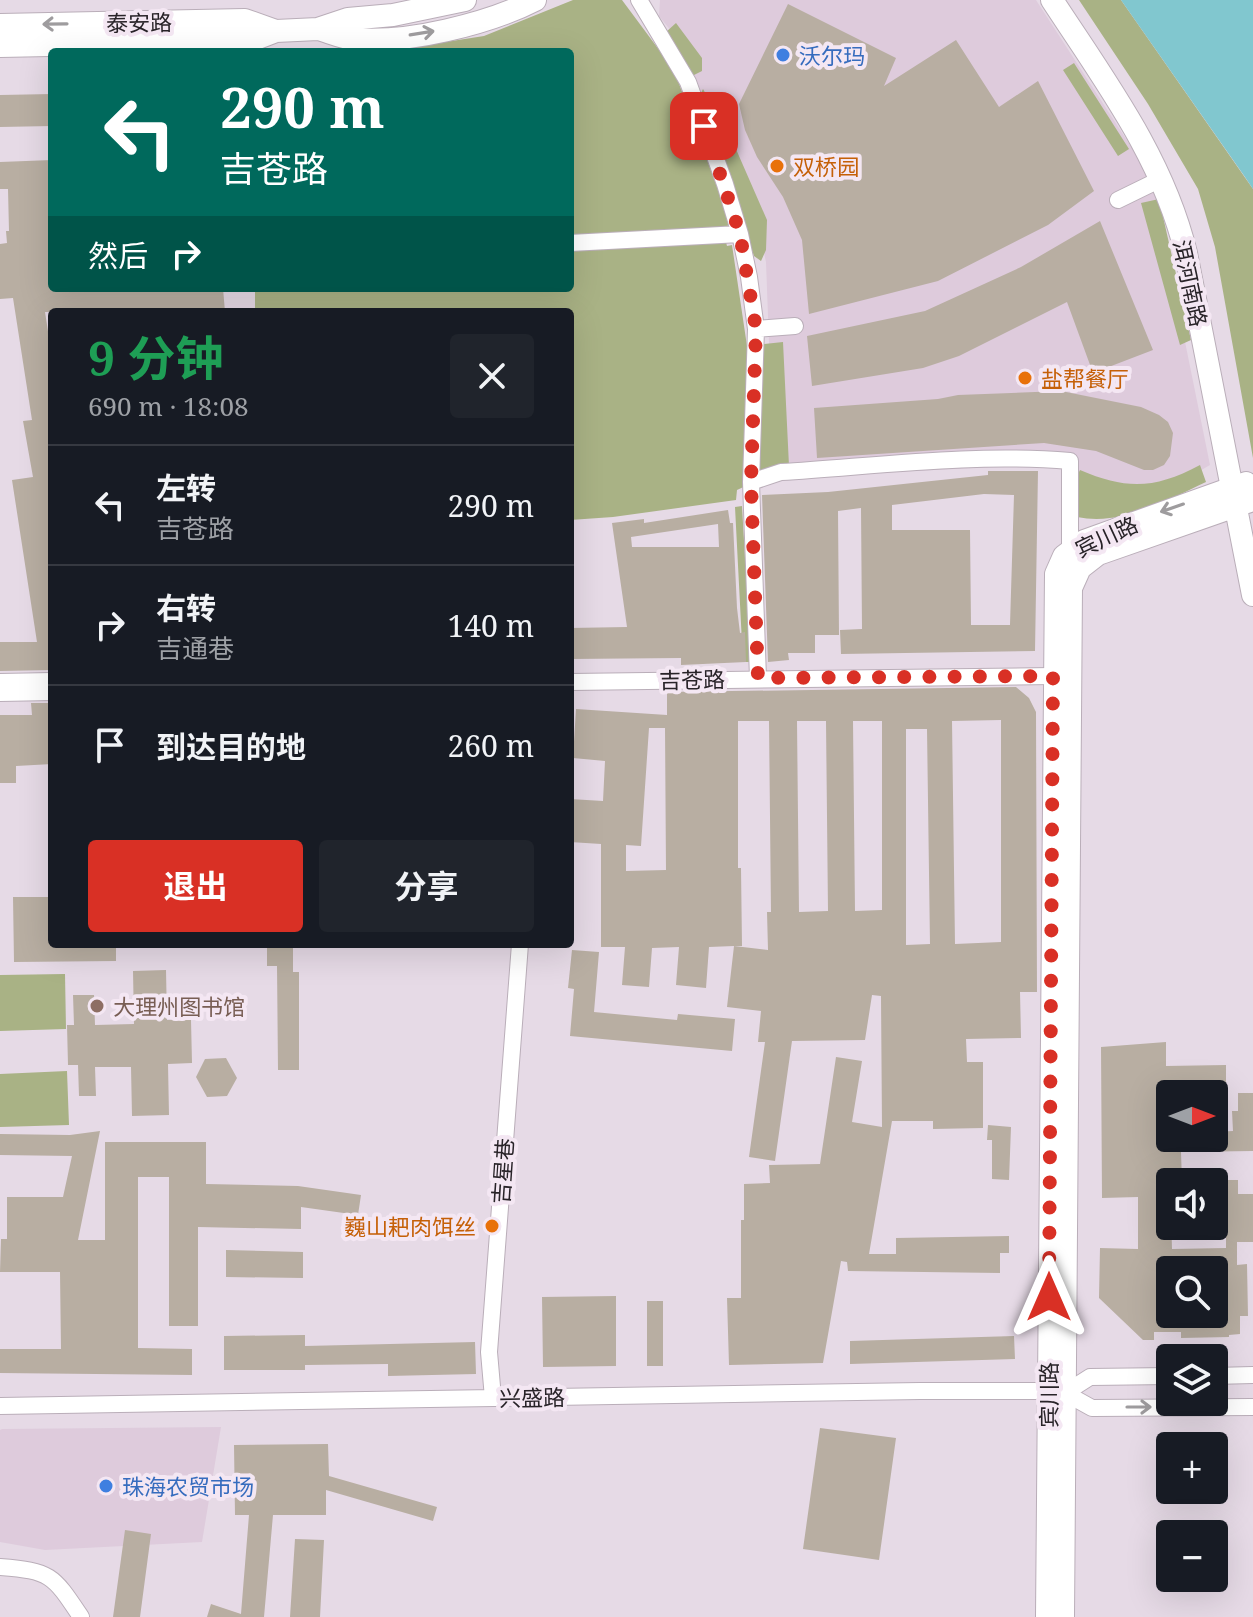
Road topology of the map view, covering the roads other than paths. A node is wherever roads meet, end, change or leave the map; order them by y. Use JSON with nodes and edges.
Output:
{"nodes":[{"id":1,"x":465,"y":0,"type":"edge"},
{"id":2,"x":535,"y":0,"type":"edge"},
{"id":3,"x":639,"y":0,"type":"edge"},
{"id":4,"x":1052,"y":0,"type":"edge"},
{"id":5,"x":1070,"y":0,"type":"edge"},
{"id":6,"x":0,"y":25,"type":"edge"},
{"id":7,"x":318,"y":29,"type":"junction"},
{"id":8,"x":276,"y":31,"type":"junction"},
{"id":9,"x":0,"y":46,"type":"edge"},
{"id":10,"x":1161,"y":179,"type":"junction"},
{"id":11,"x":1118,"y":200,"type":"dead end"},
{"id":12,"x":740,"y":234,"type":"junction"},
{"id":13,"x":574,"y":243,"type":"edge"},
{"id":14,"x":795,"y":326,"type":"dead end"},
{"id":15,"x":756,"y":329,"type":"junction"},
{"id":16,"x":751,"y":482,"type":"junction"},
{"id":17,"x":1243,"y":499,"type":"edge"},
{"id":18,"x":1070,"y":550,"type":"junction"},
{"id":19,"x":1253,"y":595,"type":"edge"},
{"id":20,"x":1053,"y":670,"type":"junction"},
{"id":21,"x":574,"y":671,"type":"edge"},
{"id":22,"x":758,"y":673,"type":"junction"},
{"id":23,"x":48,"y":681,"type":"edge"},
{"id":24,"x":0,"y":682,"type":"edge"},
{"id":25,"x":574,"y":682,"type":"edge"},
{"id":26,"x":48,"y":692,"type":"edge"},
{"id":27,"x":0,"y":693,"type":"edge"},
{"id":28,"x":520,"y":948,"type":"edge"},
{"id":29,"x":1253,"y":1375,"type":"edge"},
{"id":30,"x":1156,"y":1376,"type":"edge"},
{"id":31,"x":1228,"y":1376,"type":"edge"},
{"id":32,"x":1056,"y":1392,"type":"junction"},
{"id":33,"x":493,"y":1398,"type":"junction"},
{"id":34,"x":0,"y":1406,"type":"edge"},
{"id":35,"x":1253,"y":1407,"type":"edge"},
{"id":36,"x":0,"y":1567,"type":"edge"},
{"id":37,"x":81,"y":1617,"type":"edge"},
{"id":38,"x":1047,"y":1617,"type":"edge"},
{"id":39,"x":1063,"y":1617,"type":"edge"}],
"edges":[{"from":1,"to":7,"type":"main road","name":"泰安路"},
{"from":7,"to":2,"type":"main road","name":"泰安路","one_way":true},
{"from":3,"to":12,"type":"street"},
{"from":4,"to":10,"type":"main road","name":"洱河南路"},
{"from":5,"to":17,"type":"main road","name":"洱河南路"},
{"from":8,"to":6,"type":"main road","name":"泰安路","one_way":true},
{"from":7,"to":8,"type":"main road","name":"泰安路"},
{"from":8,"to":9,"type":"main road","name":"泰安路"},
{"from":10,"to":11,"type":"street"},
{"from":10,"to":17,"type":"main road","name":"洱河南路"},
{"from":12,"to":13,"type":"street"},
{"from":12,"to":15,"type":"street"},
{"from":14,"to":15,"type":"street"},
{"from":15,"to":16,"type":"street"},
{"from":16,"to":18,"type":"street"},
{"from":16,"to":22,"type":"street"},
{"from":17,"to":18,"type":"main road","name":"宾川路","one_way":true},
{"from":17,"to":19,"type":"main road","name":"洱河南路"},
{"from":17,"to":32,"type":"main road","name":"宾川路"},
{"from":18,"to":20,"type":"main road","name":"宾川路"},
{"from":20,"to":22,"type":"street","name":"吉苍路"},
{"from":20,"to":32,"type":"main road","name":"宾川路"},
{"from":21,"to":22,"type":"street","name":"吉苍路"},
{"from":22,"to":25,"type":"street","name":"吉苍路"},
{"from":23,"to":24,"type":"street"},
{"from":26,"to":27,"type":"street"},
{"from":28,"to":33,"type":"street","name":"吉星巷"},
{"from":29,"to":31,"type":"street"},
{"from":30,"to":32,"type":"street","name":"兴盛路"},
{"from":32,"to":33,"type":"street","name":"兴盛路"},
{"from":32,"to":35,"type":"street","name":"兴盛路","one_way":true},
{"from":32,"to":38,"type":"main road","name":"宾川路"},
{"from":32,"to":39,"type":"main road","name":"宾川路"},
{"from":33,"to":34,"type":"street","name":"兴盛路"},
{"from":36,"to":37,"type":"street"}]}
